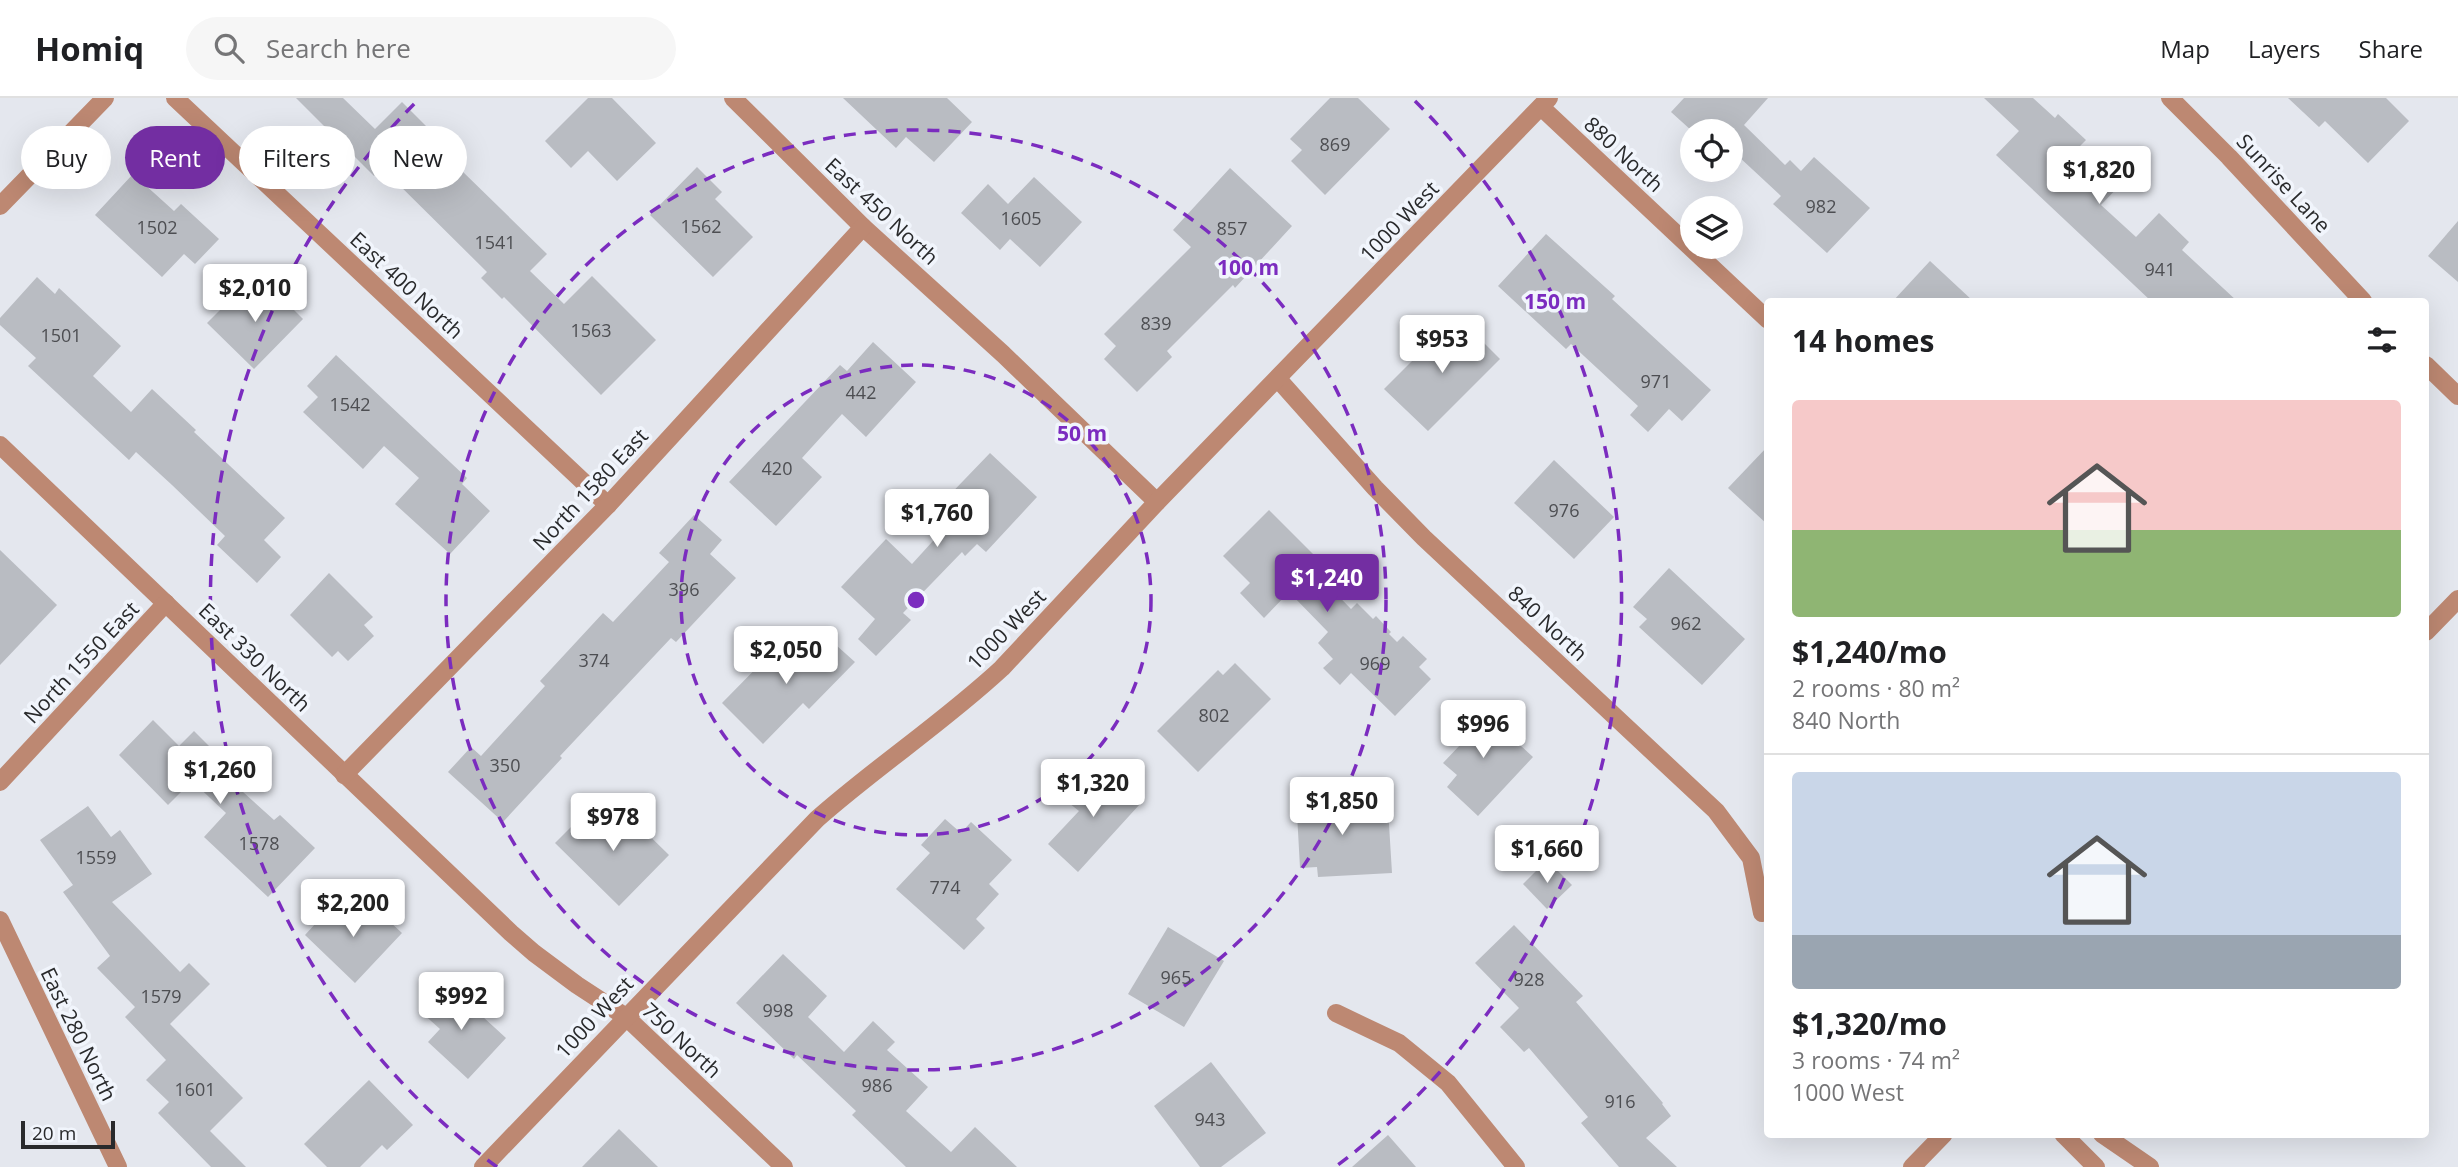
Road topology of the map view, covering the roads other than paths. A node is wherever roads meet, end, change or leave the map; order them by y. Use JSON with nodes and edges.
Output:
{"nodes":[{"id":1,"x":104,"y":98,"type":"edge"},
{"id":2,"x":175,"y":98,"type":"edge"},
{"id":3,"x":733,"y":98,"type":"edge"},
{"id":4,"x":2170,"y":98,"type":"edge"},
{"id":5,"x":1545,"y":103,"type":"edge"},
{"id":6,"x":0,"y":206,"type":"edge"},
{"id":7,"x":863,"y":228,"type":"junction"},
{"id":8,"x":2360,"y":298,"type":"edge"},
{"id":9,"x":1764,"y":316,"type":"edge"},
{"id":10,"x":2429,"y":368,"type":"edge"},
{"id":11,"x":1278,"y":379,"type":"junction"},
{"id":12,"x":2458,"y":396,"type":"edge"},
{"id":13,"x":0,"y":446,"type":"edge"},
{"id":14,"x":1157,"y":502,"type":"junction"},
{"id":15,"x":608,"y":505,"type":"junction"},
{"id":16,"x":2458,"y":598,"type":"edge"},
{"id":17,"x":166,"y":603,"type":"junction"},
{"id":18,"x":2429,"y":629,"type":"edge"},
{"id":19,"x":344,"y":775,"type":"junction"},
{"id":20,"x":0,"y":782,"type":"edge"},
{"id":21,"x":478,"y":902,"type":"joint"},
{"id":22,"x":1762,"y":913,"type":"dead end"},
{"id":23,"x":0,"y":920,"type":"edge"},
{"id":24,"x":1336,"y":1013,"type":"dead end"},
{"id":25,"x":626,"y":1017,"type":"junction"},
{"id":26,"x":1940,"y":1138,"type":"edge"},
{"id":27,"x":2067,"y":1138,"type":"edge"},
{"id":28,"x":2108,"y":1138,"type":"edge"},
{"id":29,"x":485,"y":1165,"type":"edge"},
{"id":30,"x":118,"y":1167,"type":"edge"},
{"id":31,"x":784,"y":1167,"type":"edge"},
{"id":32,"x":1516,"y":1167,"type":"edge"},
{"id":33,"x":1912,"y":1167,"type":"edge"},
{"id":34,"x":2096,"y":1167,"type":"edge"},
{"id":35,"x":2150,"y":1167,"type":"edge"}],
"edges":[{"from":1,"to":6,"type":"street"},
{"from":2,"to":15,"type":"street","name":"East 400 North"},
{"from":3,"to":7,"type":"street","name":"East 450 North"},
{"from":4,"to":8,"type":"street","name":"Sunrise Lane"},
{"from":5,"to":9,"type":"street","name":"880 North"},
{"from":5,"to":11,"type":"street","name":"1000 West"},
{"from":7,"to":14,"type":"street","name":"East 450 North"},
{"from":7,"to":15,"type":"street","name":"North 1580 East"},
{"from":10,"to":12,"type":"street"},
{"from":11,"to":14,"type":"street","name":"1000 West"},
{"from":11,"to":22,"type":"street","name":"840 North"},
{"from":13,"to":17,"type":"street","name":"East 330 North"},
{"from":14,"to":25,"type":"street","name":"1000 West"},
{"from":15,"to":19,"type":"street","name":"North 1580 East"},
{"from":16,"to":18,"type":"street"},
{"from":17,"to":19,"type":"street","name":"East 330 North"},
{"from":17,"to":20,"type":"street","name":"North 1550 East"},
{"from":19,"to":21,"type":"street","name":"East 330 North"},
{"from":21,"to":25,"type":"street","name":"750 North"},
{"from":23,"to":30,"type":"street","name":"East 280 North"},
{"from":24,"to":32,"type":"street"},
{"from":25,"to":29,"type":"street","name":"1000 West"},
{"from":25,"to":31,"type":"street","name":"750 North"},
{"from":26,"to":33,"type":"street"},
{"from":27,"to":34,"type":"street"},
{"from":28,"to":35,"type":"street"}]}
